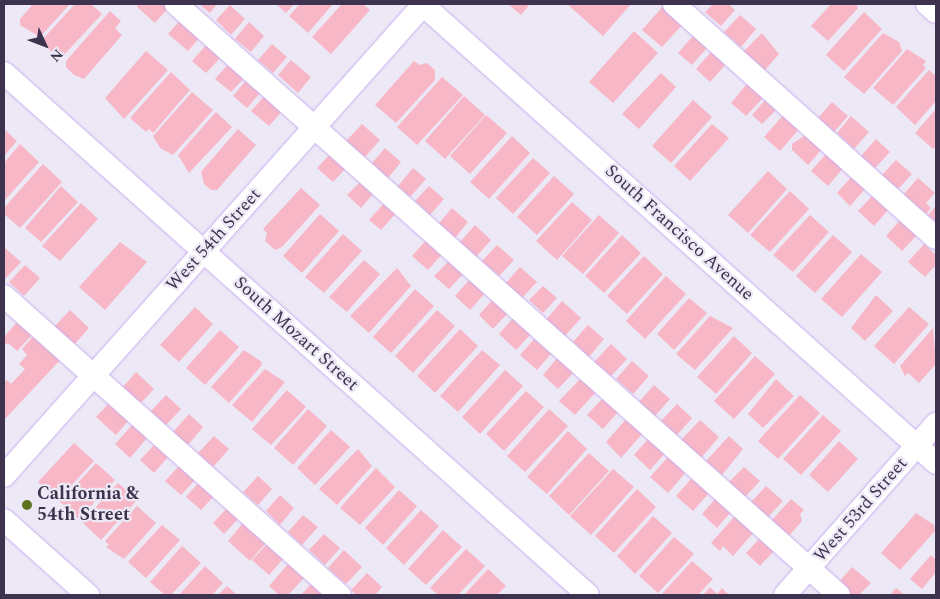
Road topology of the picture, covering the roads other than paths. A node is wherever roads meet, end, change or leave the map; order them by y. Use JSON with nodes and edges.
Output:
{"nodes":[{"id":1,"x":176,"y":4,"type":"edge"},
{"id":2,"x":423,"y":4,"type":"edge"},
{"id":3,"x":674,"y":4,"type":"edge"},
{"id":4,"x":927,"y":4,"type":"edge"},
{"id":5,"x":936,"y":12,"type":"edge"},
{"id":6,"x":4,"y":74,"type":"edge"},
{"id":7,"x":314,"y":127,"type":"junction"},
{"id":8,"x":936,"y":238,"type":"edge"},
{"id":9,"x":203,"y":252,"type":"junction"},
{"id":10,"x":4,"y":296,"type":"edge"},
{"id":11,"x":94,"y":375,"type":"junction"},
{"id":12,"x":936,"y":424,"type":"edge"},
{"id":13,"x":917,"y":446,"type":"junction"},
{"id":14,"x":936,"y":463,"type":"edge"},
{"id":15,"x":4,"y":476,"type":"edge"},
{"id":16,"x":4,"y":520,"type":"edge"},
{"id":17,"x":808,"y":569,"type":"junction"},
{"id":18,"x":88,"y":595,"type":"edge"},
{"id":19,"x":340,"y":595,"type":"edge"},
{"id":20,"x":588,"y":595,"type":"edge"},
{"id":21,"x":785,"y":595,"type":"edge"},
{"id":22,"x":839,"y":595,"type":"edge"}],
"edges":[{"from":1,"to":7,"type":"street"},
{"from":2,"to":7,"type":"street","name":"West 54th Street"},
{"from":2,"to":13,"type":"street","name":"South Francisco Avenue"},
{"from":3,"to":8,"type":"street"},
{"from":4,"to":5,"type":"street"},
{"from":6,"to":9,"type":"street","name":"South Mozart Street"},
{"from":7,"to":9,"type":"street","name":"West 54th Street"},
{"from":7,"to":17,"type":"street"},
{"from":9,"to":11,"type":"street","name":"West 54th Street"},
{"from":9,"to":20,"type":"street","name":"South Mozart Street"},
{"from":10,"to":11,"type":"street"},
{"from":11,"to":15,"type":"street","name":"West 54th Street"},
{"from":11,"to":19,"type":"street"},
{"from":12,"to":13,"type":"street","name":"West 53rd Street"},
{"from":13,"to":14,"type":"street","name":"South Francisco Avenue"},
{"from":13,"to":17,"type":"street","name":"West 53rd Street"},
{"from":16,"to":18,"type":"street"},
{"from":17,"to":21,"type":"street","name":"West 53rd Street"},
{"from":17,"to":22,"type":"street"}]}
